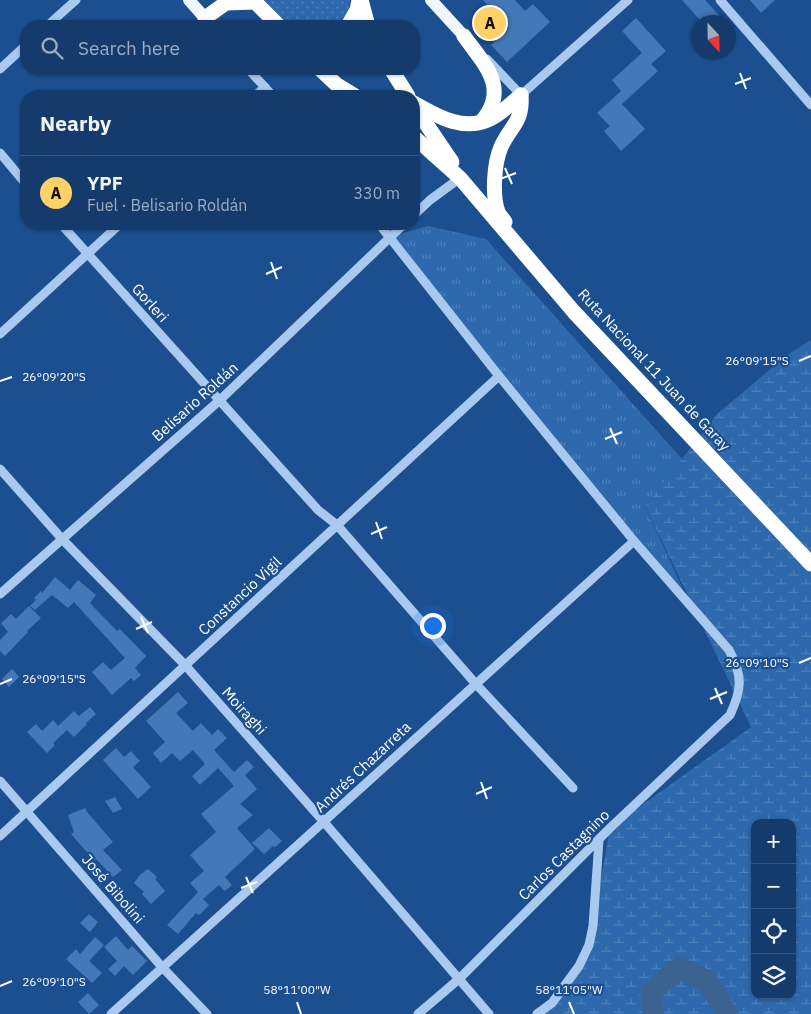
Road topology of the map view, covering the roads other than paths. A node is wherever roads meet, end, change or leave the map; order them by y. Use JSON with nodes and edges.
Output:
{"nodes":[{"id":1,"x":76,"y":0,"type":"edge"},
{"id":2,"x":189,"y":0,"type":"edge"},
{"id":3,"x":360,"y":0,"type":"edge"},
{"id":4,"x":431,"y":0,"type":"edge"},
{"id":5,"x":628,"y":0,"type":"edge"},
{"id":6,"x":720,"y":0,"type":"edge"},
{"id":7,"x":226,"y":1,"type":"edge"},
{"id":8,"x":254,"y":1,"type":"edge"},
{"id":9,"x":54,"y":20,"type":"edge"},
{"id":10,"x":206,"y":20,"type":"edge"},
{"id":11,"x":210,"y":20,"type":"edge"},
{"id":12,"x":273,"y":20,"type":"edge"},
{"id":13,"x":351,"y":20,"type":"edge"},
{"id":14,"x":366,"y":20,"type":"edge"},
{"id":15,"x":464,"y":36,"type":"junction"},
{"id":16,"x":20,"y":51,"type":"edge"},
{"id":17,"x":0,"y":69,"type":"edge"},
{"id":18,"x":254,"y":75,"type":"edge"},
{"id":19,"x":326,"y":75,"type":"edge"},
{"id":20,"x":395,"y":75,"type":"edge"},
{"id":21,"x":265,"y":86,"type":"junction"},
{"id":22,"x":261,"y":90,"type":"edge"},
{"id":23,"x":268,"y":90,"type":"edge"},
{"id":24,"x":345,"y":90,"type":"edge"},
{"id":25,"x":404,"y":90,"type":"edge"},
{"id":26,"x":521,"y":95,"type":"junction"},
{"id":27,"x":811,"y":105,"type":"edge"},
{"id":28,"x":420,"y":107,"type":"edge"},
{"id":29,"x":420,"y":113,"type":"edge"},
{"id":30,"x":481,"y":122,"type":"junction"},
{"id":31,"x":420,"y":142,"type":"edge"},
{"id":32,"x":0,"y":153,"type":"edge"},
{"id":33,"x":20,"y":177,"type":"edge"},
{"id":34,"x":460,"y":178,"type":"junction"},
{"id":35,"x":475,"y":196,"type":"junction"},
{"id":36,"x":420,"y":209,"type":"edge"},
{"id":37,"x":66,"y":230,"type":"edge"},
{"id":38,"x":113,"y":230,"type":"edge"},
{"id":39,"x":383,"y":230,"type":"edge"},
{"id":40,"x":397,"y":230,"type":"edge"},
{"id":41,"x":389,"y":237,"type":"junction"},
{"id":42,"x":523,"y":251,"type":"junction"},
{"id":43,"x":87,"y":254,"type":"junction"},
{"id":44,"x":0,"y":334,"type":"edge"},
{"id":45,"x":499,"y":376,"type":"junction"},
{"id":46,"x":220,"y":400,"type":"junction"},
{"id":47,"x":0,"y":469,"type":"edge"},
{"id":48,"x":337,"y":525,"type":"junction"},
{"id":49,"x":62,"y":539,"type":"junction"},
{"id":50,"x":634,"y":541,"type":"junction"},
{"id":51,"x":811,"y":564,"type":"edge"},
{"id":52,"x":0,"y":594,"type":"edge"},
{"id":53,"x":184,"y":665,"type":"junction"},
{"id":54,"x":475,"y":682,"type":"junction"},
{"id":55,"x":0,"y":781,"type":"edge"},
{"id":56,"x":573,"y":788,"type":"dead end"},
{"id":57,"x":28,"y":812,"type":"junction"},
{"id":58,"x":324,"y":822,"type":"junction"},
{"id":59,"x":0,"y":836,"type":"edge"},
{"id":60,"x":599,"y":840,"type":"junction"},
{"id":61,"x":162,"y":967,"type":"junction"},
{"id":62,"x":460,"y":979,"type":"junction"},
{"id":63,"x":111,"y":1014,"type":"edge"},
{"id":64,"x":207,"y":1014,"type":"edge"},
{"id":65,"x":418,"y":1014,"type":"edge"},
{"id":66,"x":489,"y":1014,"type":"edge"},
{"id":67,"x":537,"y":1014,"type":"edge"}],
"edges":[{"from":1,"to":9,"type":"street"},
{"from":2,"to":10,"type":"main road"},
{"from":3,"to":13,"type":"highway"},
{"from":3,"to":14,"type":"highway"},
{"from":4,"to":15,"type":"main road"},
{"from":5,"to":26,"type":"street"},
{"from":6,"to":27,"type":"street"},
{"from":7,"to":8,"type":"highway"},
{"from":7,"to":11,"type":"highway"},
{"from":8,"to":12,"type":"highway"},
{"from":15,"to":26,"type":"street"},
{"from":15,"to":30,"type":"highway"},
{"from":16,"to":17,"type":"street"},
{"from":18,"to":21,"type":"street"},
{"from":19,"to":24,"type":"highway"},
{"from":20,"to":25,"type":"highway"},
{"from":21,"to":22,"type":"street"},
{"from":21,"to":23,"type":"street"},
{"from":26,"to":30,"type":"highway"},
{"from":26,"to":42,"type":"highway"},
{"from":28,"to":30,"type":"highway"},
{"from":29,"to":35,"type":"highway","name":"Ruta Nacional 11 Juan de Garay"},
{"from":31,"to":34,"type":"highway","name":"Ruta Nacional 11 Juan de Garay"},
{"from":32,"to":33,"type":"street"},
{"from":34,"to":35,"type":"highway","name":"Ruta Nacional 11 Juan de Garay"},
{"from":34,"to":36,"type":"street"},
{"from":35,"to":42,"type":"highway","name":"Ruta Nacional 11 Juan de Garay"},
{"from":37,"to":43,"type":"street","name":"Gorleri"},
{"from":38,"to":43,"type":"street"},
{"from":39,"to":41,"type":"street"},
{"from":40,"to":41,"type":"street","name":"Belisario Roldán"},
{"from":41,"to":45,"type":"street"},
{"from":41,"to":46,"type":"street","name":"Belisario Roldán"},
{"from":42,"to":51,"type":"highway","name":"Ruta Nacional 11 Juan de Garay"},
{"from":43,"to":44,"type":"street"},
{"from":43,"to":46,"type":"street","name":"Gorleri"},
{"from":45,"to":48,"type":"street","name":"Constancio Vigil"},
{"from":45,"to":50,"type":"street"},
{"from":46,"to":48,"type":"street","name":"Gorleri"},
{"from":46,"to":49,"type":"street","name":"Belisario Roldán"},
{"from":47,"to":49,"type":"street","name":"Moiraghi"},
{"from":48,"to":53,"type":"street","name":"Constancio Vigil"},
{"from":48,"to":54,"type":"street","name":"Gorleri"},
{"from":49,"to":52,"type":"street","name":"Belisario Roldán"},
{"from":49,"to":53,"type":"street","name":"Moiraghi"},
{"from":50,"to":54,"type":"street","name":"Andrés Chazarreta"},
{"from":50,"to":60,"type":"street","name":"Carlos Castagnino"},
{"from":53,"to":57,"type":"street","name":"Constancio Vigil"},
{"from":53,"to":58,"type":"street","name":"Moiraghi"},
{"from":54,"to":56,"type":"street","name":"Gorleri"},
{"from":54,"to":58,"type":"street","name":"Andrés Chazarreta"},
{"from":55,"to":57,"type":"street","name":"José Bibolini"},
{"from":57,"to":59,"type":"street","name":"Constancio Vigil"},
{"from":57,"to":61,"type":"street","name":"José Bibolini"},
{"from":58,"to":61,"type":"street","name":"Andrés Chazarreta"},
{"from":58,"to":62,"type":"street","name":"Moiraghi"},
{"from":60,"to":62,"type":"street","name":"Carlos Castagnino"},
{"from":60,"to":67,"type":"street"},
{"from":61,"to":63,"type":"street","name":"Andrés Chazarreta"},
{"from":61,"to":64,"type":"street","name":"José Bibolini"},
{"from":62,"to":65,"type":"street","name":"Carlos Castagnino"},
{"from":62,"to":66,"type":"street","name":"Moiraghi"}]}
